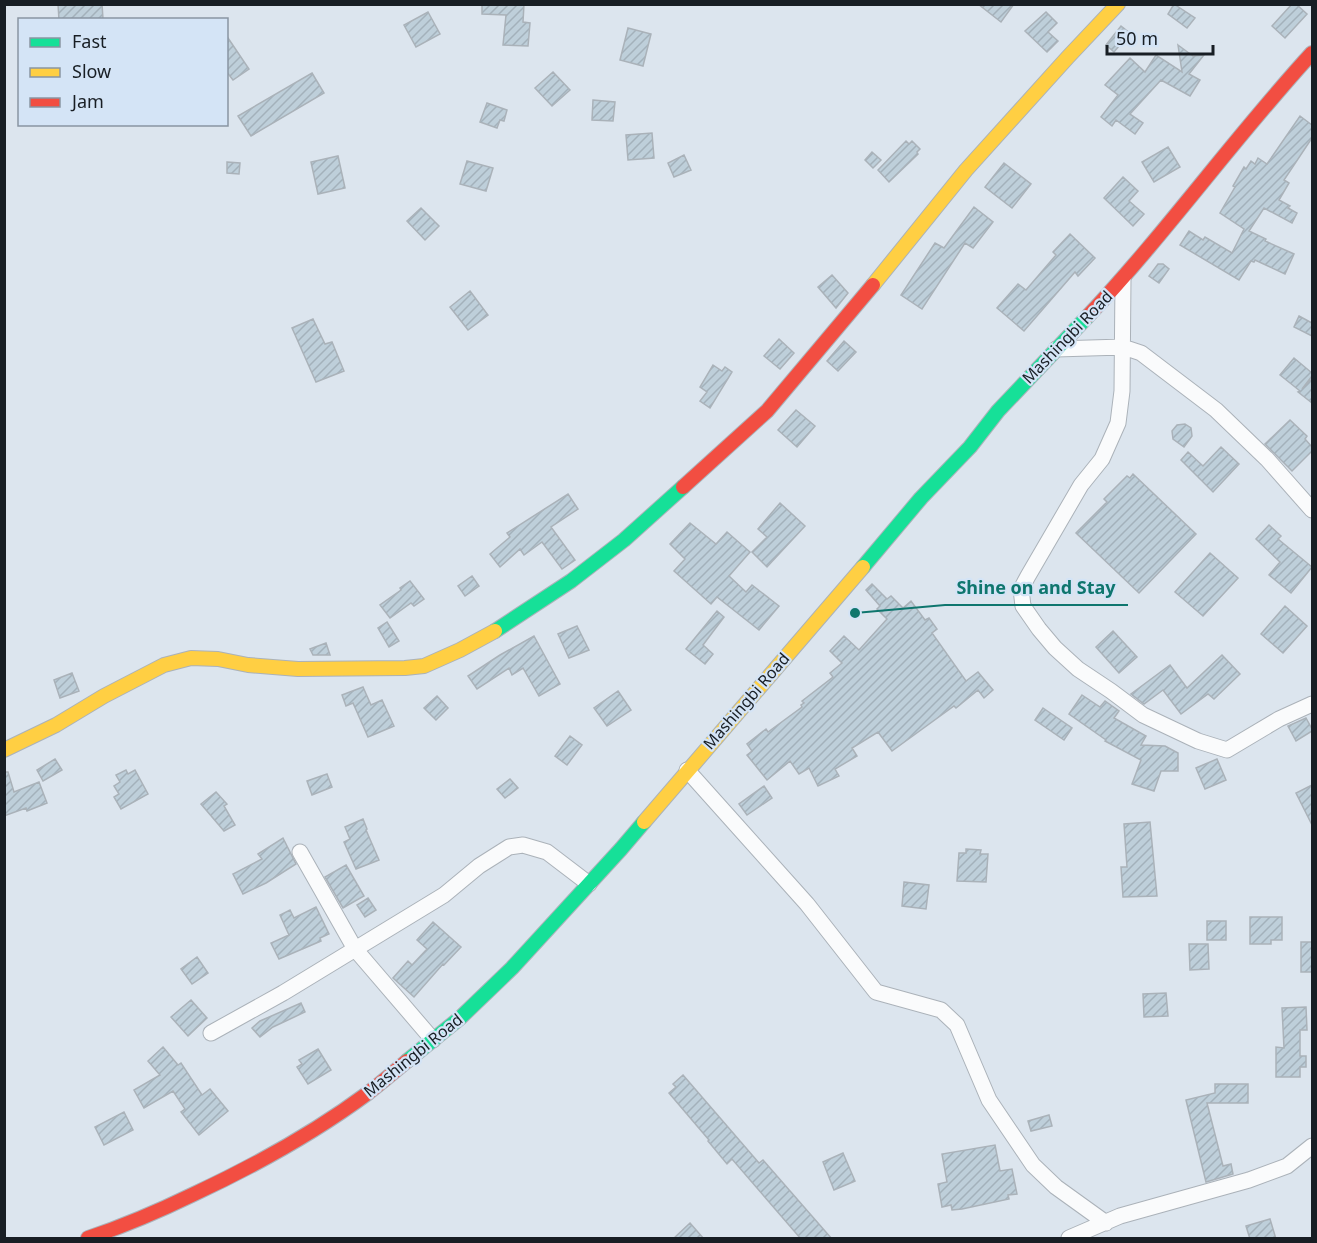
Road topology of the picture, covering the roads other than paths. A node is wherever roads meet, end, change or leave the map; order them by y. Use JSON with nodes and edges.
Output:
{"nodes":[{"id":1,"x":1118,"y":4,"type":"edge"},
{"id":2,"x":1312,"y":53,"type":"edge"},
{"id":3,"x":1123,"y":279,"type":"junction"},
{"id":4,"x":1123,"y":347,"type":"junction"},
{"id":5,"x":1056,"y":349,"type":"junction"},
{"id":6,"x":1312,"y":510,"type":"edge"},
{"id":7,"x":1312,"y":704,"type":"edge"},
{"id":8,"x":4,"y":750,"type":"edge"},
{"id":9,"x":687,"y":770,"type":"junction"},
{"id":10,"x":300,"y":852,"type":"dead end"},
{"id":11,"x":589,"y":884,"type":"junction"},
{"id":12,"x":355,"y":949,"type":"junction"},
{"id":13,"x":211,"y":1033,"type":"dead end"},
{"id":14,"x":434,"y":1040,"type":"junction"},
{"id":15,"x":1312,"y":1146,"type":"edge"},
{"id":16,"x":1312,"y":1160,"type":"edge"},
{"id":17,"x":1287,"y":1166,"type":"junction"},
{"id":18,"x":1106,"y":1223,"type":"junction"},
{"id":19,"x":111,"y":1235,"type":"edge"},
{"id":20,"x":88,"y":1239,"type":"edge"},
{"id":21,"x":1069,"y":1239,"type":"edge"}],
"edges":[{"from":1,"to":8,"type":"main road"},
{"from":2,"to":3,"type":"main road","name":"Mashingbi Road"},
{"from":3,"to":4,"type":"street"},
{"from":3,"to":5,"type":"main road","name":"Mashingbi Road"},
{"from":4,"to":5,"type":"street"},
{"from":4,"to":6,"type":"street"},
{"from":4,"to":7,"type":"street"},
{"from":5,"to":9,"type":"main road","name":"Mashingbi Road"},
{"from":9,"to":11,"type":"main road","name":"Mashingbi Road"},
{"from":9,"to":18,"type":"street"},
{"from":10,"to":12,"type":"street"},
{"from":11,"to":12,"type":"street"},
{"from":11,"to":14,"type":"main road","name":"Mashingbi Road"},
{"from":12,"to":13,"type":"street"},
{"from":12,"to":14,"type":"street"},
{"from":14,"to":19,"type":"main road","name":"Mashingbi Road"},
{"from":15,"to":17,"type":"street"},
{"from":16,"to":17,"type":"street"},
{"from":17,"to":18,"type":"street"},
{"from":18,"to":21,"type":"street"},
{"from":19,"to":20,"type":"main road","name":"Mashingbi Road"}]}
